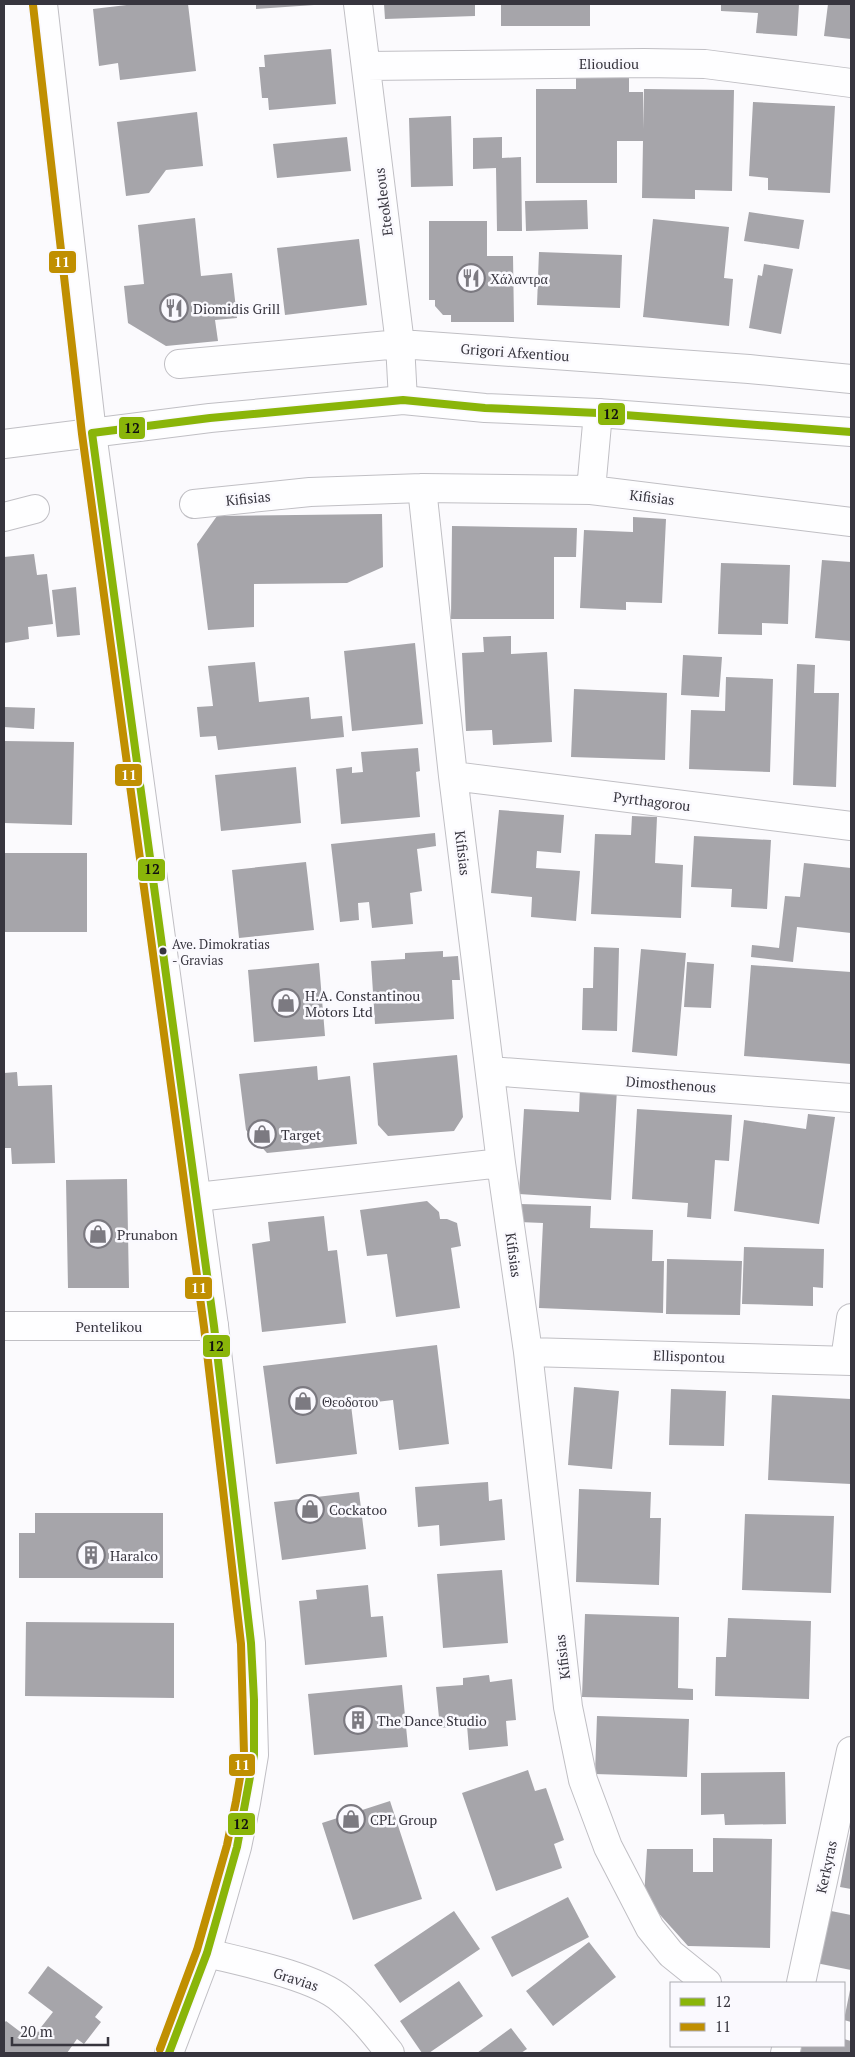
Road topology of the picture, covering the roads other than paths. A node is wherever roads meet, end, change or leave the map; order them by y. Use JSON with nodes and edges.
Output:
{"nodes":[{"id":1,"x":43,"y":4,"type":"edge"},
{"id":2,"x":358,"y":4,"type":"edge"},
{"id":3,"x":366,"y":66,"type":"junction"},
{"id":4,"x":851,"y":83,"type":"edge"},
{"id":5,"x":400,"y":344,"type":"junction"},
{"id":6,"x":179,"y":364,"type":"dead end"},
{"id":7,"x":851,"y":379,"type":"edge"},
{"id":8,"x":403,"y":400,"type":"junction"},
{"id":9,"x":598,"y":413,"type":"junction"},
{"id":10,"x":851,"y":432,"type":"edge"},
{"id":11,"x":92,"y":433,"type":"junction"},
{"id":12,"x":4,"y":444,"type":"edge"},
{"id":13,"x":422,"y":488,"type":"junction"},
{"id":14,"x":591,"y":490,"type":"junction"},
{"id":15,"x":194,"y":504,"type":"dead end"},
{"id":16,"x":34,"y":509,"type":"dead end"},
{"id":17,"x":4,"y":516,"type":"edge"},
{"id":18,"x":851,"y":522,"type":"edge"},
{"id":19,"x":454,"y":776,"type":"junction"},
{"id":20,"x":851,"y":826,"type":"edge"},
{"id":21,"x":490,"y":1070,"type":"junction"},
{"id":22,"x":851,"y":1098,"type":"edge"},
{"id":23,"x":501,"y":1163,"type":"junction"},
{"id":24,"x":197,"y":1197,"type":"junction"},
{"id":25,"x":851,"y":1318,"type":"edge"},
{"id":26,"x":4,"y":1326,"type":"edge"},
{"id":27,"x":214,"y":1326,"type":"junction"},
{"id":28,"x":528,"y":1352,"type":"junction"},
{"id":29,"x":848,"y":1361,"type":"edge"},
{"id":30,"x":851,"y":1752,"type":"edge"},
{"id":31,"x":205,"y":1960,"type":"junction"},
{"id":32,"x":706,"y":1982,"type":"edge"},
{"id":33,"x":801,"y":1982,"type":"edge"},
{"id":34,"x":169,"y":2053,"type":"edge"},
{"id":35,"x":186,"y":2053,"type":"edge"},
{"id":36,"x":390,"y":2053,"type":"edge"}],
"edges":[{"from":1,"to":11,"type":"street"},
{"from":2,"to":3,"type":"street","name":"Eteokleous"},
{"from":3,"to":4,"type":"street","name":"Elioudiou"},
{"from":3,"to":5,"type":"street","name":"Eteokleous"},
{"from":5,"to":6,"type":"street","name":"Grigori Afxentiou"},
{"from":5,"to":7,"type":"street","name":"Grigori Afxentiou"},
{"from":5,"to":8,"type":"street","name":"Eteokleous"},
{"from":8,"to":9,"type":"street"},
{"from":8,"to":11,"type":"street"},
{"from":9,"to":10,"type":"street"},
{"from":9,"to":14,"type":"street"},
{"from":11,"to":12,"type":"street"},
{"from":11,"to":24,"type":"street"},
{"from":13,"to":14,"type":"street","name":"Kifisias"},
{"from":13,"to":15,"type":"street","name":"Kifisias"},
{"from":13,"to":19,"type":"street","name":"Kifisias"},
{"from":14,"to":18,"type":"street","name":"Kifisias"},
{"from":16,"to":17,"type":"street"},
{"from":19,"to":20,"type":"street","name":"Pyrthagorou"},
{"from":19,"to":21,"type":"street","name":"Kifisias"},
{"from":21,"to":22,"type":"street","name":"Dimosthenous"},
{"from":21,"to":23,"type":"street","name":"Kifisias"},
{"from":23,"to":24,"type":"street"},
{"from":23,"to":28,"type":"street","name":"Kifisias"},
{"from":24,"to":27,"type":"street"},
{"from":25,"to":29,"type":"street"},
{"from":26,"to":27,"type":"street","name":"Pentelikou"},
{"from":27,"to":31,"type":"street"},
{"from":28,"to":29,"type":"street","name":"Ellispontou"},
{"from":28,"to":32,"type":"street","name":"Kifisias"},
{"from":30,"to":33,"type":"street","name":"Kerkyras"},
{"from":31,"to":34,"type":"street"},
{"from":31,"to":35,"type":"street"},
{"from":31,"to":36,"type":"street","name":"Gravias"}]}
